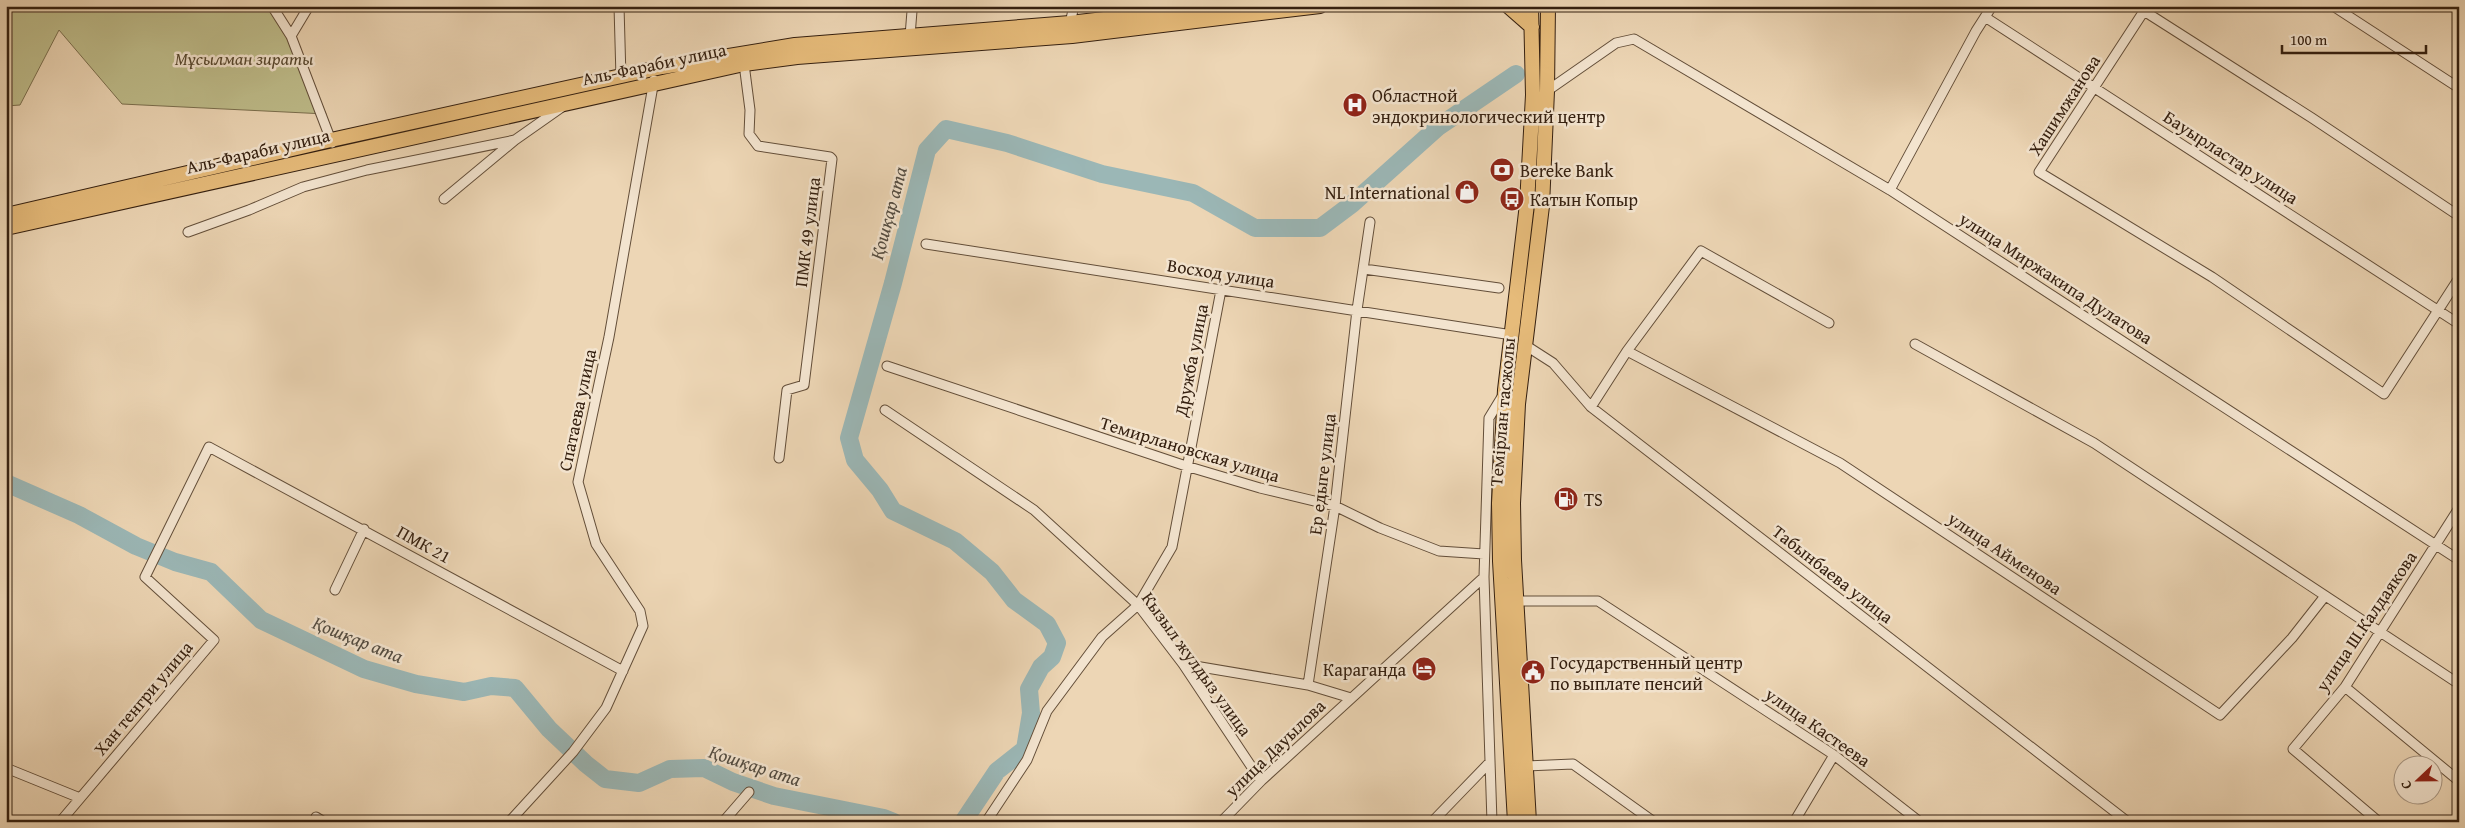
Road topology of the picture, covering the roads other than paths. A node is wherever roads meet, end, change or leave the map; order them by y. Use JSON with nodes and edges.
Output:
{"nodes":[{"id":1,"x":272,"y":6,"type":"edge"},
{"id":2,"x":309,"y":6,"type":"edge"},
{"id":3,"x":619,"y":6,"type":"edge"},
{"id":4,"x":915,"y":6,"type":"edge"},
{"id":5,"x":1074,"y":6,"type":"edge"},
{"id":6,"x":1216,"y":6,"type":"edge"},
{"id":7,"x":1320,"y":6,"type":"edge"},
{"id":8,"x":1508,"y":6,"type":"edge"},
{"id":9,"x":1532,"y":6,"type":"edge"},
{"id":10,"x":1548,"y":6,"type":"edge"},
{"id":11,"x":1992,"y":6,"type":"edge"},
{"id":12,"x":2333,"y":6,"type":"edge"},
{"id":13,"x":1985,"y":17,"type":"junction"},
{"id":14,"x":1070,"y":23,"type":"junction"},
{"id":15,"x":1532,"y":27,"type":"junction"},
{"id":16,"x":291,"y":36,"type":"junction"},
{"id":17,"x":910,"y":36,"type":"junction"},
{"id":18,"x":744,"y":64,"type":"junction"},
{"id":19,"x":654,"y":76,"type":"junction"},
{"id":20,"x":621,"y":78,"type":"junction"},
{"id":21,"x":2094,"y":87,"type":"junction"},
{"id":22,"x":2459,"y":88,"type":"edge"},
{"id":23,"x":1547,"y":91,"type":"junction"},
{"id":24,"x":568,"y":102,"type":"junction"},
{"id":25,"x":515,"y":140,"type":"junction"},
{"id":26,"x":333,"y":147,"type":"junction"},
{"id":27,"x":1890,"y":190,"type":"junction"},
{"id":28,"x":444,"y":199,"type":"dead end"},
{"id":29,"x":6,"y":215,"type":"edge"},
{"id":30,"x":2459,"y":216,"type":"edge"},
{"id":31,"x":1370,"y":222,"type":"dead end"},
{"id":32,"x":6,"y":228,"type":"edge"},
{"id":33,"x":188,"y":232,"type":"dead end"},
{"id":34,"x":926,"y":244,"type":"dead end"},
{"id":35,"x":1364,"y":269,"type":"junction"},
{"id":36,"x":2459,"y":278,"type":"edge"},
{"id":37,"x":1499,"y":288,"type":"dead end"},
{"id":38,"x":1221,"y":290,"type":"junction"},
{"id":39,"x":1357,"y":310,"type":"junction"},
{"id":40,"x":2438,"y":310,"type":"junction"},
{"id":41,"x":1830,"y":323,"type":"dead end"},
{"id":42,"x":2459,"y":324,"type":"edge"},
{"id":43,"x":1512,"y":335,"type":"junction"},
{"id":44,"x":1915,"y":344,"type":"dead end"},
{"id":45,"x":1526,"y":346,"type":"junction"},
{"id":46,"x":1627,"y":351,"type":"junction"},
{"id":47,"x":888,"y":366,"type":"dead end"},
{"id":48,"x":1505,"y":390,"type":"junction"},
{"id":49,"x":1591,"y":407,"type":"junction"},
{"id":50,"x":885,"y":410,"type":"dead end"},
{"id":51,"x":209,"y":447,"type":"joint"},
{"id":52,"x":779,"y":458,"type":"dead end"},
{"id":53,"x":1186,"y":466,"type":"junction"},
{"id":54,"x":1335,"y":506,"type":"junction"},
{"id":55,"x":2459,"y":508,"type":"edge"},
{"id":56,"x":364,"y":529,"type":"junction"},
{"id":57,"x":2436,"y":545,"type":"junction"},
{"id":58,"x":1484,"y":554,"type":"junction"},
{"id":59,"x":2459,"y":560,"type":"edge"},
{"id":60,"x":1484,"y":577,"type":"junction"},
{"id":61,"x":335,"y":590,"type":"dead end"},
{"id":62,"x":2325,"y":596,"type":"junction"},
{"id":63,"x":1502,"y":601,"type":"junction"},
{"id":64,"x":1516,"y":601,"type":"junction"},
{"id":65,"x":1138,"y":605,"type":"junction"},
{"id":66,"x":2381,"y":633,"type":"junction"},
{"id":67,"x":1182,"y":664,"type":"junction"},
{"id":68,"x":623,"y":671,"type":"junction"},
{"id":69,"x":2459,"y":684,"type":"edge"},
{"id":70,"x":1308,"y":685,"type":"junction"},
{"id":71,"x":2345,"y":687,"type":"junction"},
{"id":72,"x":1351,"y":698,"type":"junction"},
{"id":73,"x":1834,"y":755,"type":"junction"},
{"id":74,"x":1489,"y":763,"type":"junction"},
{"id":75,"x":1526,"y":766,"type":"junction"},
{"id":76,"x":6,"y":768,"type":"edge"},
{"id":77,"x":1261,"y":781,"type":"junction"},
{"id":78,"x":2459,"y":782,"type":"edge"},
{"id":79,"x":749,"y":792,"type":"dead end"},
{"id":80,"x":80,"y":798,"type":"junction"},
{"id":81,"x":60,"y":822,"type":"edge"},
{"id":82,"x":509,"y":822,"type":"edge"},
{"id":83,"x":723,"y":822,"type":"edge"},
{"id":84,"x":986,"y":822,"type":"edge"},
{"id":85,"x":1222,"y":822,"type":"edge"},
{"id":86,"x":1432,"y":822,"type":"edge"},
{"id":87,"x":1492,"y":822,"type":"edge"},
{"id":88,"x":1515,"y":822,"type":"edge"},
{"id":89,"x":1529,"y":822,"type":"edge"},
{"id":90,"x":1654,"y":822,"type":"edge"},
{"id":91,"x":1794,"y":822,"type":"edge"},
{"id":92,"x":1920,"y":822,"type":"edge"},
{"id":93,"x":2128,"y":822,"type":"edge"},
{"id":94,"x":2379,"y":822,"type":"edge"}],
"edges":[{"from":1,"to":16,"type":"street"},
{"from":2,"to":16,"type":"street"},
{"from":3,"to":20,"type":"street"},
{"from":4,"to":17,"type":"street"},
{"from":5,"to":14,"type":"street"},
{"from":6,"to":14,"type":"main road","name":"Аль-Фараби улица"},
{"from":7,"to":18,"type":"main road","name":"Аль-Фараби улица"},
{"from":8,"to":15,"type":"main road"},
{"from":9,"to":15,"type":"main road","name":"Темірлан тасжолы"},
{"from":10,"to":23,"type":"main road","name":"Темірлан тасжолы"},
{"from":11,"to":13,"type":"street"},
{"from":12,"to":22,"type":"street"},
{"from":13,"to":21,"type":"street","name":"Бауырластар улица"},
{"from":13,"to":27,"type":"street"},
{"from":14,"to":17,"type":"main road","name":"Аль-Фараби улица"},
{"from":15,"to":43,"type":"main road","name":"Темірлан тасжолы"},
{"from":16,"to":26,"type":"street"},
{"from":17,"to":19,"type":"main road","name":"Аль-Фараби улица"},
{"from":18,"to":19,"type":"main road","name":"Аль-Фараби улица"},
{"from":18,"to":52,"type":"street","name":"ПМК 49 улица"},
{"from":19,"to":20,"type":"main road","name":"Аль-Фараби улица"},
{"from":19,"to":24,"type":"main road","name":"Аль-Фараби улица"},
{"from":19,"to":68,"type":"street","name":"Спатаева улица"},
{"from":20,"to":26,"type":"main road","name":"Аль-Фараби улица"},
{"from":21,"to":30,"type":"street","name":"Хашимжанова"},
{"from":21,"to":40,"type":"street","name":"Бауырластар улица"},
{"from":21,"to":40,"type":"street","name":"Хашимжанова"},
{"from":23,"to":27,"type":"street","name":"улица Миржакипа Дулатова"},
{"from":23,"to":45,"type":"main road","name":"Темірлан тасжолы"},
{"from":24,"to":25,"type":"street"},
{"from":24,"to":26,"type":"main road","name":"Аль-Фараби улица"},
{"from":25,"to":28,"type":"street"},
{"from":25,"to":33,"type":"street"},
{"from":26,"to":29,"type":"main road","name":"Аль-Фараби улица"},
{"from":26,"to":32,"type":"main road","name":"Аль-Фараби улица"},
{"from":27,"to":57,"type":"street","name":"улица Миржакипа Дулатова"},
{"from":31,"to":35,"type":"street","name":"Ер едыге улица"},
{"from":34,"to":38,"type":"street","name":"Восход улица"},
{"from":35,"to":37,"type":"street"},
{"from":35,"to":39,"type":"street","name":"Ер едыге улица"},
{"from":36,"to":40,"type":"street","name":"Хашимжанова"},
{"from":38,"to":39,"type":"street","name":"Восход улица"},
{"from":38,"to":53,"type":"street","name":"Дружба улица"},
{"from":39,"to":43,"type":"street","name":"Восход улица"},
{"from":39,"to":54,"type":"street","name":"Ер едыге улица"},
{"from":40,"to":42,"type":"street","name":"Бауырластар улица"},
{"from":41,"to":46,"type":"street"},
{"from":43,"to":48,"type":"main road","name":"Темірлан тасжолы"},
{"from":44,"to":62,"type":"street"},
{"from":45,"to":49,"type":"street","name":"Табынбаева улица"},
{"from":45,"to":64,"type":"main road","name":"Темірлан тасжолы"},
{"from":46,"to":49,"type":"street"},
{"from":46,"to":62,"type":"street","name":"улица Айменова"},
{"from":47,"to":53,"type":"street","name":"Темирлановская улица"},
{"from":48,"to":58,"type":"street"},
{"from":48,"to":63,"type":"main road","name":"Темірлан тасжолы"},
{"from":49,"to":93,"type":"street","name":"Табынбаева улица"},
{"from":50,"to":65,"type":"street","name":"Кызыл жулдыз улица"},
{"from":51,"to":56,"type":"street","name":"ПМК 21"},
{"from":51,"to":80,"type":"street","name":"Хан тенгри улица"},
{"from":53,"to":54,"type":"street","name":"Темирлановская улица"},
{"from":53,"to":65,"type":"street","name":"Дружба улица"},
{"from":54,"to":58,"type":"street","name":"Темирлановская улица"},
{"from":54,"to":70,"type":"street","name":"Ер едыге улица"},
{"from":55,"to":57,"type":"street","name":"улица Ш.Калдаякова"},
{"from":56,"to":61,"type":"street"},
{"from":56,"to":68,"type":"street","name":"ПМК 21"},
{"from":57,"to":59,"type":"street","name":"улица Миржакипа Дулатова"},
{"from":57,"to":66,"type":"street","name":"улица Ш.Калдаякова"},
{"from":58,"to":60,"type":"street"},
{"from":60,"to":72,"type":"street","name":"улица Дауылова"},
{"from":60,"to":74,"type":"street"},
{"from":62,"to":66,"type":"street"},
{"from":63,"to":64,"type":"street","name":"улица Кастеева"},
{"from":63,"to":88,"type":"main road","name":"Темірлан тасжолы"},
{"from":64,"to":73,"type":"street","name":"улица Кастеева"},
{"from":64,"to":75,"type":"main road","name":"Темірлан тасжолы"},
{"from":65,"to":67,"type":"street","name":"Кызыл жулдыз улица"},
{"from":65,"to":84,"type":"street","name":"Дружба улица"},
{"from":66,"to":69,"type":"street"},
{"from":66,"to":71,"type":"street","name":"улица Ш.Калдаякова"},
{"from":67,"to":70,"type":"street"},
{"from":67,"to":77,"type":"street","name":"Кызыл жулдыз улица"},
{"from":68,"to":82,"type":"street","name":"Спатаева улица"},
{"from":70,"to":72,"type":"street"},
{"from":71,"to":78,"type":"street"},
{"from":71,"to":94,"type":"street","name":"улица Ш.Калдаякова"},
{"from":72,"to":77,"type":"street","name":"улица Дауылова"},
{"from":73,"to":91,"type":"street"},
{"from":73,"to":92,"type":"street","name":"улица Кастеева"},
{"from":74,"to":86,"type":"street"},
{"from":74,"to":87,"type":"street"},
{"from":75,"to":89,"type":"main road","name":"Темірлан тасжолы"},
{"from":75,"to":90,"type":"street"},
{"from":76,"to":80,"type":"street"},
{"from":77,"to":85,"type":"street","name":"улица Дауылова"},
{"from":79,"to":83,"type":"street"},
{"from":80,"to":81,"type":"street","name":"Хан тенгри улица"}]}
